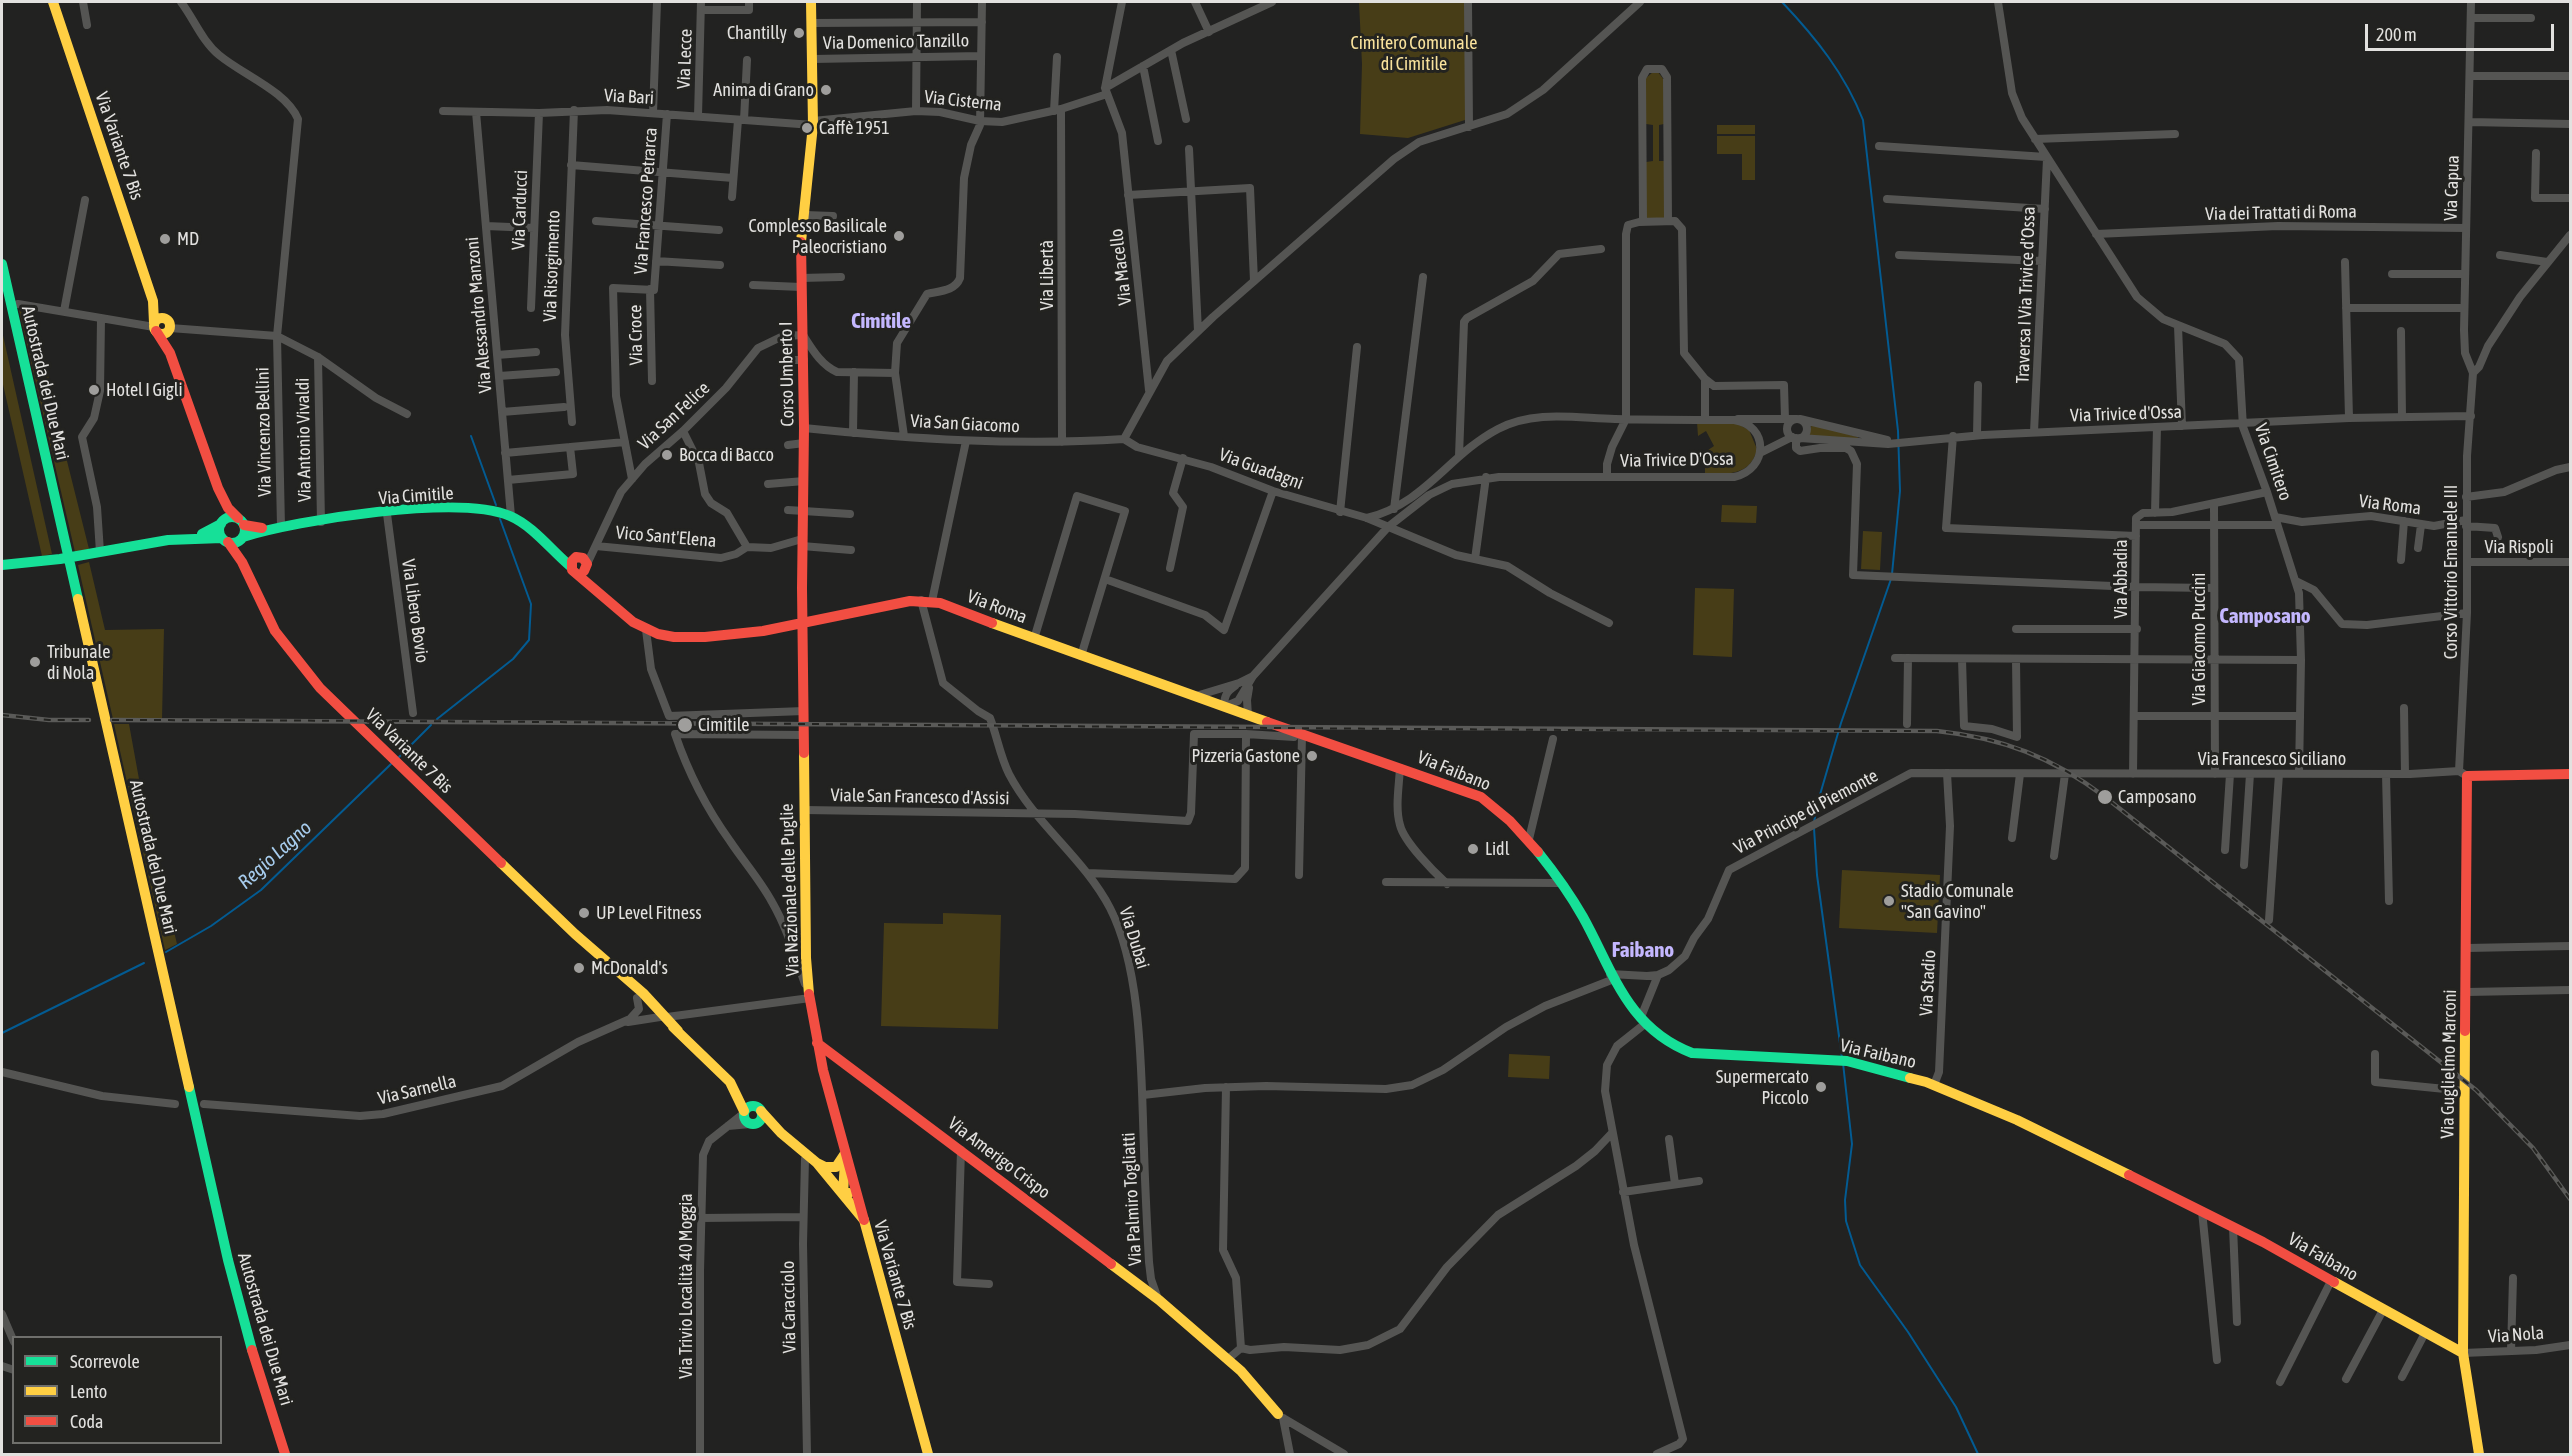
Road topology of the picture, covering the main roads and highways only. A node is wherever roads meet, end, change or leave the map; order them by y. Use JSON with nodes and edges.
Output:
{"nodes":[{"id":1,"x":52,"y":2,"type":"edge"},
{"id":2,"x":811,"y":2,"type":"edge"},
{"id":3,"x":2,"y":264,"type":"edge"},
{"id":4,"x":153,"y":301,"type":"junction"},
{"id":5,"x":2,"y":302,"type":"edge"},
{"id":6,"x":168,"y":325,"type":"junction"},
{"id":7,"x":155,"y":327,"type":"junction"},
{"id":8,"x":170,"y":352,"type":"junction"},
{"id":9,"x":218,"y":488,"type":"junction"},
{"id":10,"x":241,"y":521,"type":"junction"},
{"id":11,"x":222,"y":523,"type":"junction"},
{"id":12,"x":268,"y":529,"type":"junction"},
{"id":13,"x":190,"y":537,"type":"junction"},
{"id":14,"x":243,"y":537,"type":"junction"},
{"id":15,"x":59,"y":538,"type":"junction"},
{"id":16,"x":225,"y":540,"type":"junction"},
{"id":17,"x":2,"y":565,"type":"edge"},
{"id":18,"x":248,"y":572,"type":"junction"},
{"id":19,"x":70,"y":582,"type":"junction"},
{"id":20,"x":804,"y":623,"type":"junction"},
{"id":21,"x":1323,"y":741,"type":"joint"},
{"id":22,"x":2571,"y":774,"type":"edge"},
{"id":23,"x":575,"y":934,"type":"junction"},
{"id":24,"x":631,"y":984,"type":"junction"},
{"id":25,"x":646,"y":1012,"type":"junction"},
{"id":26,"x":663,"y":1017,"type":"junction"},
{"id":27,"x":817,"y":1043,"type":"junction"},
{"id":28,"x":735,"y":1089,"type":"junction"},
{"id":29,"x":759,"y":1109,"type":"junction"},
{"id":30,"x":748,"y":1118,"type":"junction"},
{"id":31,"x":782,"y":1133,"type":"junction"},
{"id":32,"x":845,"y":1152,"type":"junction"},
{"id":33,"x":817,"y":1163,"type":"junction"},
{"id":34,"x":855,"y":1185,"type":"junction"},
{"id":35,"x":843,"y":1194,"type":"junction"},
{"id":36,"x":864,"y":1220,"type":"junction"},
{"id":37,"x":2463,"y":1353,"type":"junction"},
{"id":38,"x":1280,"y":1416,"type":"road end"},
{"id":39,"x":276,"y":1455,"type":"edge"},
{"id":40,"x":285,"y":1455,"type":"edge"},
{"id":41,"x":928,"y":1455,"type":"edge"},
{"id":42,"x":2479,"y":1455,"type":"edge"}],
"edges":[{"from":1,"to":4,"type":"main road","name":"Via Variante 7 Bis"},
{"from":2,"to":20,"type":"main road","name":"Corso Umberto I"},
{"from":3,"to":15,"type":"main road","name":"Autostrada dei Due Mari"},
{"from":4,"to":6,"type":"main road","name":"Via Variante 7 Bis"},
{"from":4,"to":7,"type":"main road","name":"Via Variante 7 Bis"},
{"from":5,"to":15,"type":"main road","name":"Autostrada dei Due Mari"},
{"from":6,"to":7,"type":"main road"},
{"from":6,"to":8,"type":"main road"},
{"from":7,"to":8,"type":"main road"},
{"from":8,"to":9,"type":"main road"},
{"from":9,"to":10,"type":"main road"},
{"from":9,"to":11,"type":"main road"},
{"from":10,"to":11,"type":"main road"},
{"from":10,"to":12,"type":"main road","name":"Via Cimitile"},
{"from":10,"to":14,"type":"main road"},
{"from":11,"to":13,"type":"main road"},
{"from":11,"to":16,"type":"main road"},
{"from":12,"to":14,"type":"main road","name":"Via Cimitile"},
{"from":12,"to":20,"type":"main road","name":"Via Cimitile"},
{"from":13,"to":16,"type":"main road"},
{"from":13,"to":17,"type":"main road"},
{"from":14,"to":16,"type":"main road"},
{"from":14,"to":18,"type":"main road","name":"Via Variante 7 Bis"},
{"from":15,"to":19,"type":"main road","name":"Autostrada dei Due Mari"},
{"from":16,"to":18,"type":"main road","name":"Via Variante 7 Bis"},
{"from":18,"to":23,"type":"main road","name":"Via Variante 7 Bis"},
{"from":19,"to":39,"type":"main road","name":"Autostrada dei Due Mari"},
{"from":19,"to":40,"type":"main road","name":"Autostrada dei Due Mari"},
{"from":20,"to":21,"type":"main road","name":"Via Roma"},
{"from":20,"to":27,"type":"main road","name":"Via Nazionale delle Puglie"},
{"from":21,"to":37,"type":"main road","name":"Via Faibano"},
{"from":22,"to":37,"type":"main road","name":"Via Guglielmo Marconi"},
{"from":23,"to":24,"type":"main road","name":"Via Variante 7 Bis"},
{"from":23,"to":25,"type":"main road","name":"Via Variante 7 Bis"},
{"from":24,"to":25,"type":"main road","name":"Via Variante 7 Bis"},
{"from":24,"to":26,"type":"main road","name":"Via Variante 7 Bis"},
{"from":25,"to":26,"type":"main road","name":"Via Variante 7 Bis"},
{"from":26,"to":28,"type":"main road","name":"Via Variante 7 Bis"},
{"from":27,"to":32,"type":"main road","name":"Via Nazionale delle Puglie"},
{"from":27,"to":38,"type":"main road","name":"Via Amerigo Crispo"},
{"from":28,"to":29,"type":"main road","name":"Via Variante 7 Bis"},
{"from":28,"to":30,"type":"main road","name":"Via Variante 7 Bis"},
{"from":29,"to":30,"type":"main road"},
{"from":29,"to":30,"type":"main road"},
{"from":29,"to":31,"type":"main road","name":"Via Variante 7 Bis"},
{"from":30,"to":31,"type":"main road","name":"Via Variante 7 Bis"},
{"from":31,"to":33,"type":"main road","name":"Via Variante 7 Bis"},
{"from":32,"to":33,"type":"main road"},
{"from":32,"to":34,"type":"main road","name":"Via Nazionale delle Puglie"},
{"from":32,"to":35,"type":"main road","name":"Via Nazionale delle Puglie"},
{"from":33,"to":35,"type":"main road","name":"Via Variante 7 Bis"},
{"from":34,"to":35,"type":"main road"},
{"from":34,"to":36,"type":"main road","name":"Via Nazionale delle Puglie"},
{"from":35,"to":36,"type":"main road","name":"Via Variante 7 Bis"},
{"from":36,"to":41,"type":"main road","name":"Via Variante 7 Bis"},
{"from":37,"to":42,"type":"main road","name":"Via Guglielmo Marconi"}]}
